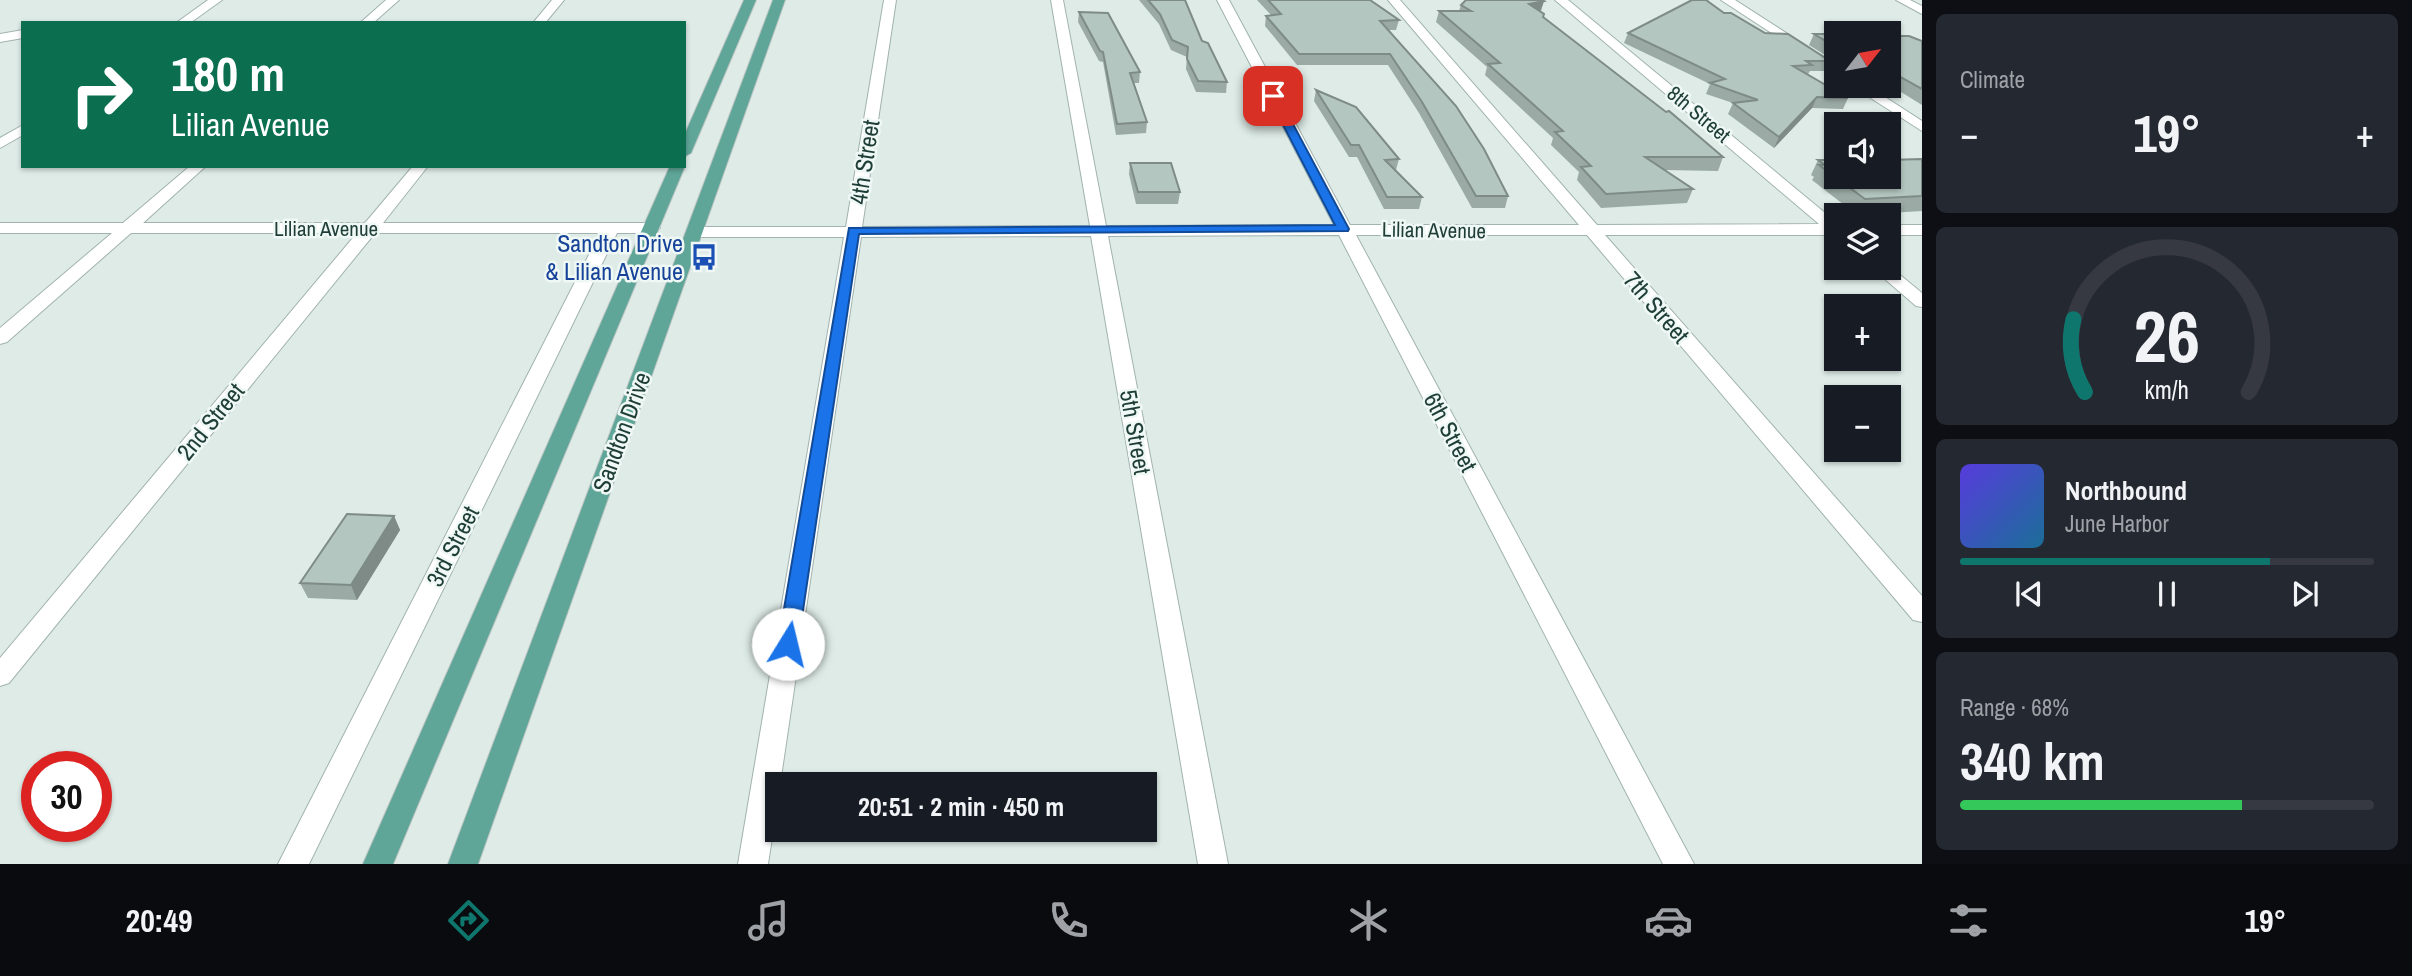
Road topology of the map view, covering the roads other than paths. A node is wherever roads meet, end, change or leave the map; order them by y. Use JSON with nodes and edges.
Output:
{"nodes":[{"id":1,"x":216,"y":0,"type":"edge"},
{"id":2,"x":393,"y":0,"type":"edge"},
{"id":3,"x":558,"y":0,"type":"edge"},
{"id":4,"x":750,"y":0,"type":"edge"},
{"id":5,"x":779,"y":0,"type":"edge"},
{"id":6,"x":890,"y":0,"type":"edge"},
{"id":7,"x":1057,"y":0,"type":"edge"},
{"id":8,"x":1223,"y":0,"type":"edge"},
{"id":9,"x":1394,"y":0,"type":"edge"},
{"id":10,"x":1561,"y":0,"type":"edge"},
{"id":11,"x":1727,"y":0,"type":"edge"},
{"id":12,"x":1902,"y":0,"type":"edge"},
{"id":13,"x":1922,"y":11,"type":"edge"},
{"id":14,"x":184,"y":21,"type":"edge"},
{"id":15,"x":368,"y":21,"type":"edge"},
{"id":16,"x":541,"y":21,"type":"edge"},
{"id":17,"x":21,"y":34,"type":"edge"},
{"id":18,"x":0,"y":38,"type":"edge"},
{"id":19,"x":1824,"y":63,"type":"edge"},
{"id":20,"x":1877,"y":98,"type":"edge"},
{"id":21,"x":1922,"y":127,"type":"edge"},
{"id":22,"x":21,"y":130,"type":"edge"},
{"id":23,"x":0,"y":144,"type":"edge"},
{"id":24,"x":686,"y":148,"type":"edge"},
{"id":25,"x":197,"y":168,"type":"edge"},
{"id":26,"x":419,"y":168,"type":"edge"},
{"id":27,"x":677,"y":168,"type":"edge"},
{"id":28,"x":1824,"y":220,"type":"edge"},
{"id":29,"x":0,"y":228,"type":"edge"},
{"id":30,"x":370,"y":228,"type":"junction"},
{"id":31,"x":611,"y":228,"type":"junction"},
{"id":32,"x":652,"y":228,"type":"junction"},
{"id":33,"x":127,"y":229,"type":"junction"},
{"id":34,"x":1343,"y":229,"type":"junction"},
{"id":35,"x":1824,"y":229,"type":"edge"},
{"id":36,"x":853,"y":230,"type":"junction"},
{"id":37,"x":1100,"y":230,"type":"junction"},
{"id":38,"x":1901,"y":230,"type":"edge"},
{"id":39,"x":1922,"y":230,"type":"edge"},
{"id":40,"x":1591,"y":231,"type":"junction"},
{"id":41,"x":695,"y":232,"type":"junction"},
{"id":42,"x":1895,"y":280,"type":"edge"},
{"id":43,"x":1922,"y":302,"type":"edge"},
{"id":44,"x":0,"y":338,"type":"edge"},
{"id":45,"x":1922,"y":613,"type":"edge"},
{"id":46,"x":0,"y":676,"type":"edge"},
{"id":47,"x":293,"y":864,"type":"edge"},
{"id":48,"x":378,"y":864,"type":"edge"},
{"id":49,"x":463,"y":864,"type":"edge"},
{"id":50,"x":753,"y":864,"type":"edge"},
{"id":51,"x":1213,"y":864,"type":"edge"},
{"id":52,"x":1679,"y":864,"type":"edge"}],
"edges":[{"from":1,"to":14,"type":"street"},
{"from":2,"to":15,"type":"street"},
{"from":3,"to":16,"type":"street"},
{"from":4,"to":24,"type":"main road"},
{"from":5,"to":41,"type":"main road","name":"Sandton Drive"},
{"from":6,"to":36,"type":"street","name":"4th Street"},
{"from":7,"to":37,"type":"street","name":"5th Street"},
{"from":8,"to":34,"type":"street","name":"6th Street"},
{"from":9,"to":40,"type":"street","name":"7th Street"},
{"from":10,"to":28,"type":"street","name":"8th Street"},
{"from":11,"to":19,"type":"street"},
{"from":12,"to":13,"type":"street"},
{"from":17,"to":18,"type":"street"},
{"from":20,"to":21,"type":"street"},
{"from":22,"to":23,"type":"street"},
{"from":25,"to":33,"type":"street"},
{"from":26,"to":30,"type":"street","name":"2nd Street"},
{"from":27,"to":32,"type":"main road","name":"Sandton Drive"},
{"from":29,"to":33,"type":"street","name":"Lilian Avenue"},
{"from":30,"to":31,"type":"street","name":"Lilian Avenue"},
{"from":30,"to":33,"type":"street","name":"Lilian Avenue"},
{"from":30,"to":46,"type":"street","name":"2nd Street"},
{"from":31,"to":32,"type":"street","name":"Lilian Avenue"},
{"from":31,"to":47,"type":"street","name":"3rd Street"},
{"from":32,"to":48,"type":"main road","name":"Sandton Drive"},
{"from":33,"to":44,"type":"street"},
{"from":34,"to":37,"type":"street","name":"Lilian Avenue"},
{"from":34,"to":40,"type":"street","name":"Lilian Avenue"},
{"from":34,"to":52,"type":"street","name":"6th Street"},
{"from":35,"to":40,"type":"street","name":"Lilian Avenue"},
{"from":36,"to":37,"type":"street","name":"Lilian Avenue"},
{"from":36,"to":41,"type":"street","name":"Lilian Avenue"},
{"from":36,"to":50,"type":"street","name":"4th Street"},
{"from":37,"to":51,"type":"street","name":"5th Street"},
{"from":38,"to":39,"type":"street"},
{"from":40,"to":45,"type":"street","name":"7th Street"},
{"from":41,"to":49,"type":"main road","name":"Sandton Drive"},
{"from":42,"to":43,"type":"street"}]}
